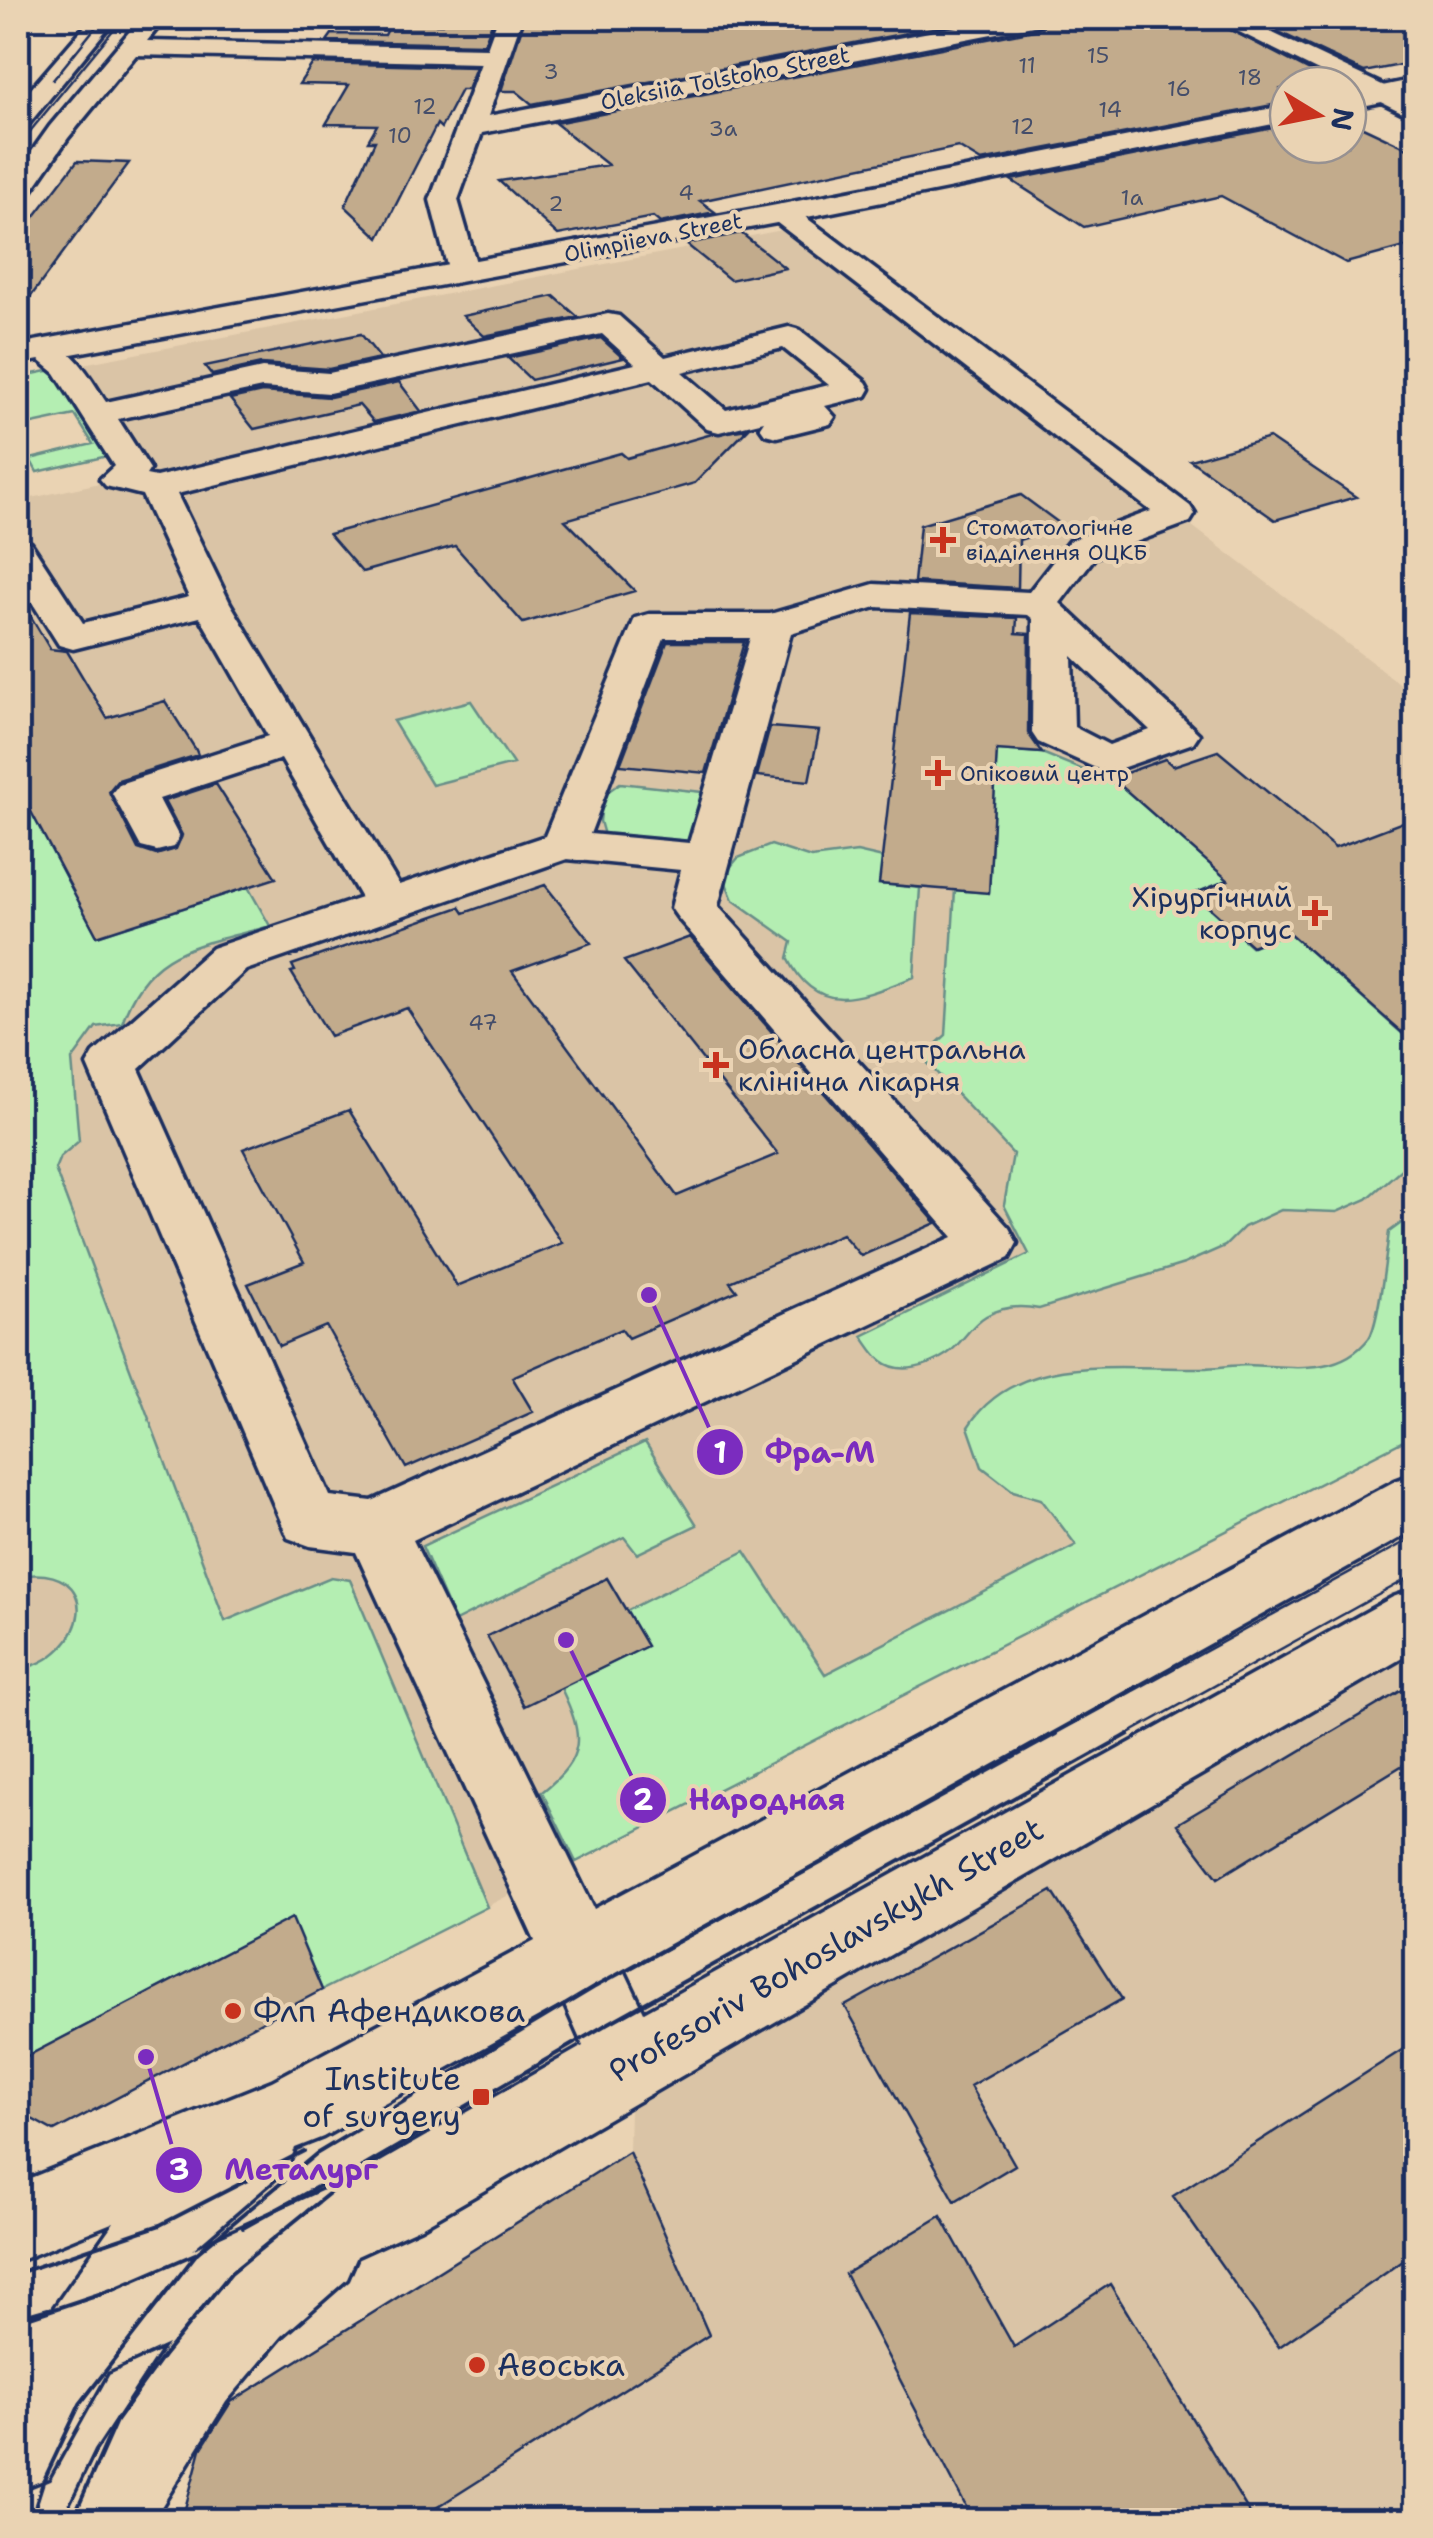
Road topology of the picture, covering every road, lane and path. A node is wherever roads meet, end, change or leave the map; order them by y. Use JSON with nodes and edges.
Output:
{"nodes":[{"id":1,"x":104,"y":18,"type":"edge"},
{"id":2,"x":154,"y":18,"type":"edge"},
{"id":3,"x":510,"y":18,"type":"edge"},
{"id":4,"x":1038,"y":18,"type":"edge"},
{"id":5,"x":1223,"y":18,"type":"edge"},
{"id":6,"x":132,"y":48,"type":"junction"},
{"id":7,"x":496,"y":56,"type":"junction"},
{"id":8,"x":1416,"y":87,"type":"edge"},
{"id":9,"x":1379,"y":95,"type":"junction"},
{"id":10,"x":1368,"y":97,"type":"edge"},
{"id":11,"x":1416,"y":111,"type":"edge"},
{"id":12,"x":1268,"y":117,"type":"edge"},
{"id":13,"x":18,"y":120,"type":"edge"},
{"id":14,"x":471,"y":127,"type":"junction"},
{"id":15,"x":59,"y":132,"type":"junction"},
{"id":16,"x":18,"y":133,"type":"edge"},
{"id":17,"x":18,"y":190,"type":"edge"},
{"id":18,"x":782,"y":212,"type":"junction"},
{"id":19,"x":464,"y":273,"type":"junction"},
{"id":20,"x":30,"y":352,"type":"edge"},
{"id":21,"x":658,"y":368,"type":"junction"},
{"id":22,"x":800,"y":402,"type":"junction"},
{"id":23,"x":96,"y":414,"type":"junction"},
{"id":24,"x":777,"y":428,"type":"dead end"},
{"id":25,"x":156,"y":488,"type":"junction"},
{"id":26,"x":18,"y":550,"type":"edge"},
{"id":27,"x":211,"y":604,"type":"junction"},
{"id":28,"x":773,"y":626,"type":"junction"},
{"id":29,"x":292,"y":742,"type":"junction"},
{"id":30,"x":157,"y":837,"type":"dead end"},
{"id":31,"x":564,"y":845,"type":"junction"},
{"id":32,"x":707,"y":858,"type":"junction"},
{"id":33,"x":387,"y":904,"type":"junction"},
{"id":34,"x":1416,"y":1499,"type":"edge"},
{"id":35,"x":376,"y":1528,"type":"junction"},
{"id":36,"x":1416,"y":1616,"type":"edge"},
{"id":37,"x":578,"y":1953,"type":"junction"},
{"id":38,"x":629,"y":2061,"type":"junction"},
{"id":39,"x":296,"y":2110,"type":"junction"},
{"id":40,"x":393,"y":2199,"type":"junction"},
{"id":41,"x":18,"y":2222,"type":"edge"},
{"id":42,"x":48,"y":2352,"type":"edge"},
{"id":43,"x":18,"y":2448,"type":"edge"},
{"id":44,"x":107,"y":2520,"type":"edge"}],
"edges":[{"from":1,"to":13,"type":"street"},
{"from":2,"to":6,"type":"street"},
{"from":3,"to":7,"type":"street"},
{"from":4,"to":14,"type":"street","name":"Oleksiia Tolstoho Street"},
{"from":5,"to":9,"type":"street"},
{"from":6,"to":7,"type":"street"},
{"from":6,"to":15,"type":"street"},
{"from":7,"to":14,"type":"street"},
{"from":8,"to":9,"type":"street"},
{"from":9,"to":10,"type":"street"},
{"from":9,"to":11,"type":"street"},
{"from":12,"to":18,"type":"street","name":"Olimpiieva Street"},
{"from":14,"to":19,"type":"street"},
{"from":15,"to":16,"type":"street"},
{"from":15,"to":17,"type":"street"},
{"from":18,"to":19,"type":"street","name":"Olimpiieva Street"},
{"from":18,"to":28,"type":"street"},
{"from":19,"to":20,"type":"street","name":"Olimpiieva Street"},
{"from":20,"to":23,"type":"street"},
{"from":21,"to":22,"type":"street"},
{"from":21,"to":22,"type":"street"},
{"from":21,"to":23,"type":"street"},
{"from":21,"to":25,"type":"street"},
{"from":22,"to":24,"type":"street"},
{"from":23,"to":25,"type":"street"},
{"from":25,"to":27,"type":"street"},
{"from":26,"to":27,"type":"street"},
{"from":27,"to":29,"type":"street"},
{"from":28,"to":31,"type":"street"},
{"from":28,"to":32,"type":"street"},
{"from":29,"to":30,"type":"street"},
{"from":29,"to":33,"type":"street"},
{"from":31,"to":32,"type":"street"},
{"from":31,"to":33,"type":"street"},
{"from":32,"to":35,"type":"street"},
{"from":33,"to":35,"type":"street"},
{"from":34,"to":37,"type":"street"},
{"from":35,"to":37,"type":"street"},
{"from":36,"to":38,"type":"street","name":"Profesoriv Bohoslavskykh Street"},
{"from":37,"to":38,"type":"street"},
{"from":37,"to":39,"type":"street"},
{"from":38,"to":40,"type":"street","name":"Profesoriv Bohoslavskykh Street"},
{"from":39,"to":41,"type":"street"},
{"from":39,"to":42,"type":"street"},
{"from":40,"to":42,"type":"street","name":"Profesoriv Bohoslavskykh Street"},
{"from":40,"to":44,"type":"street"},
{"from":42,"to":43,"type":"street"}]}
